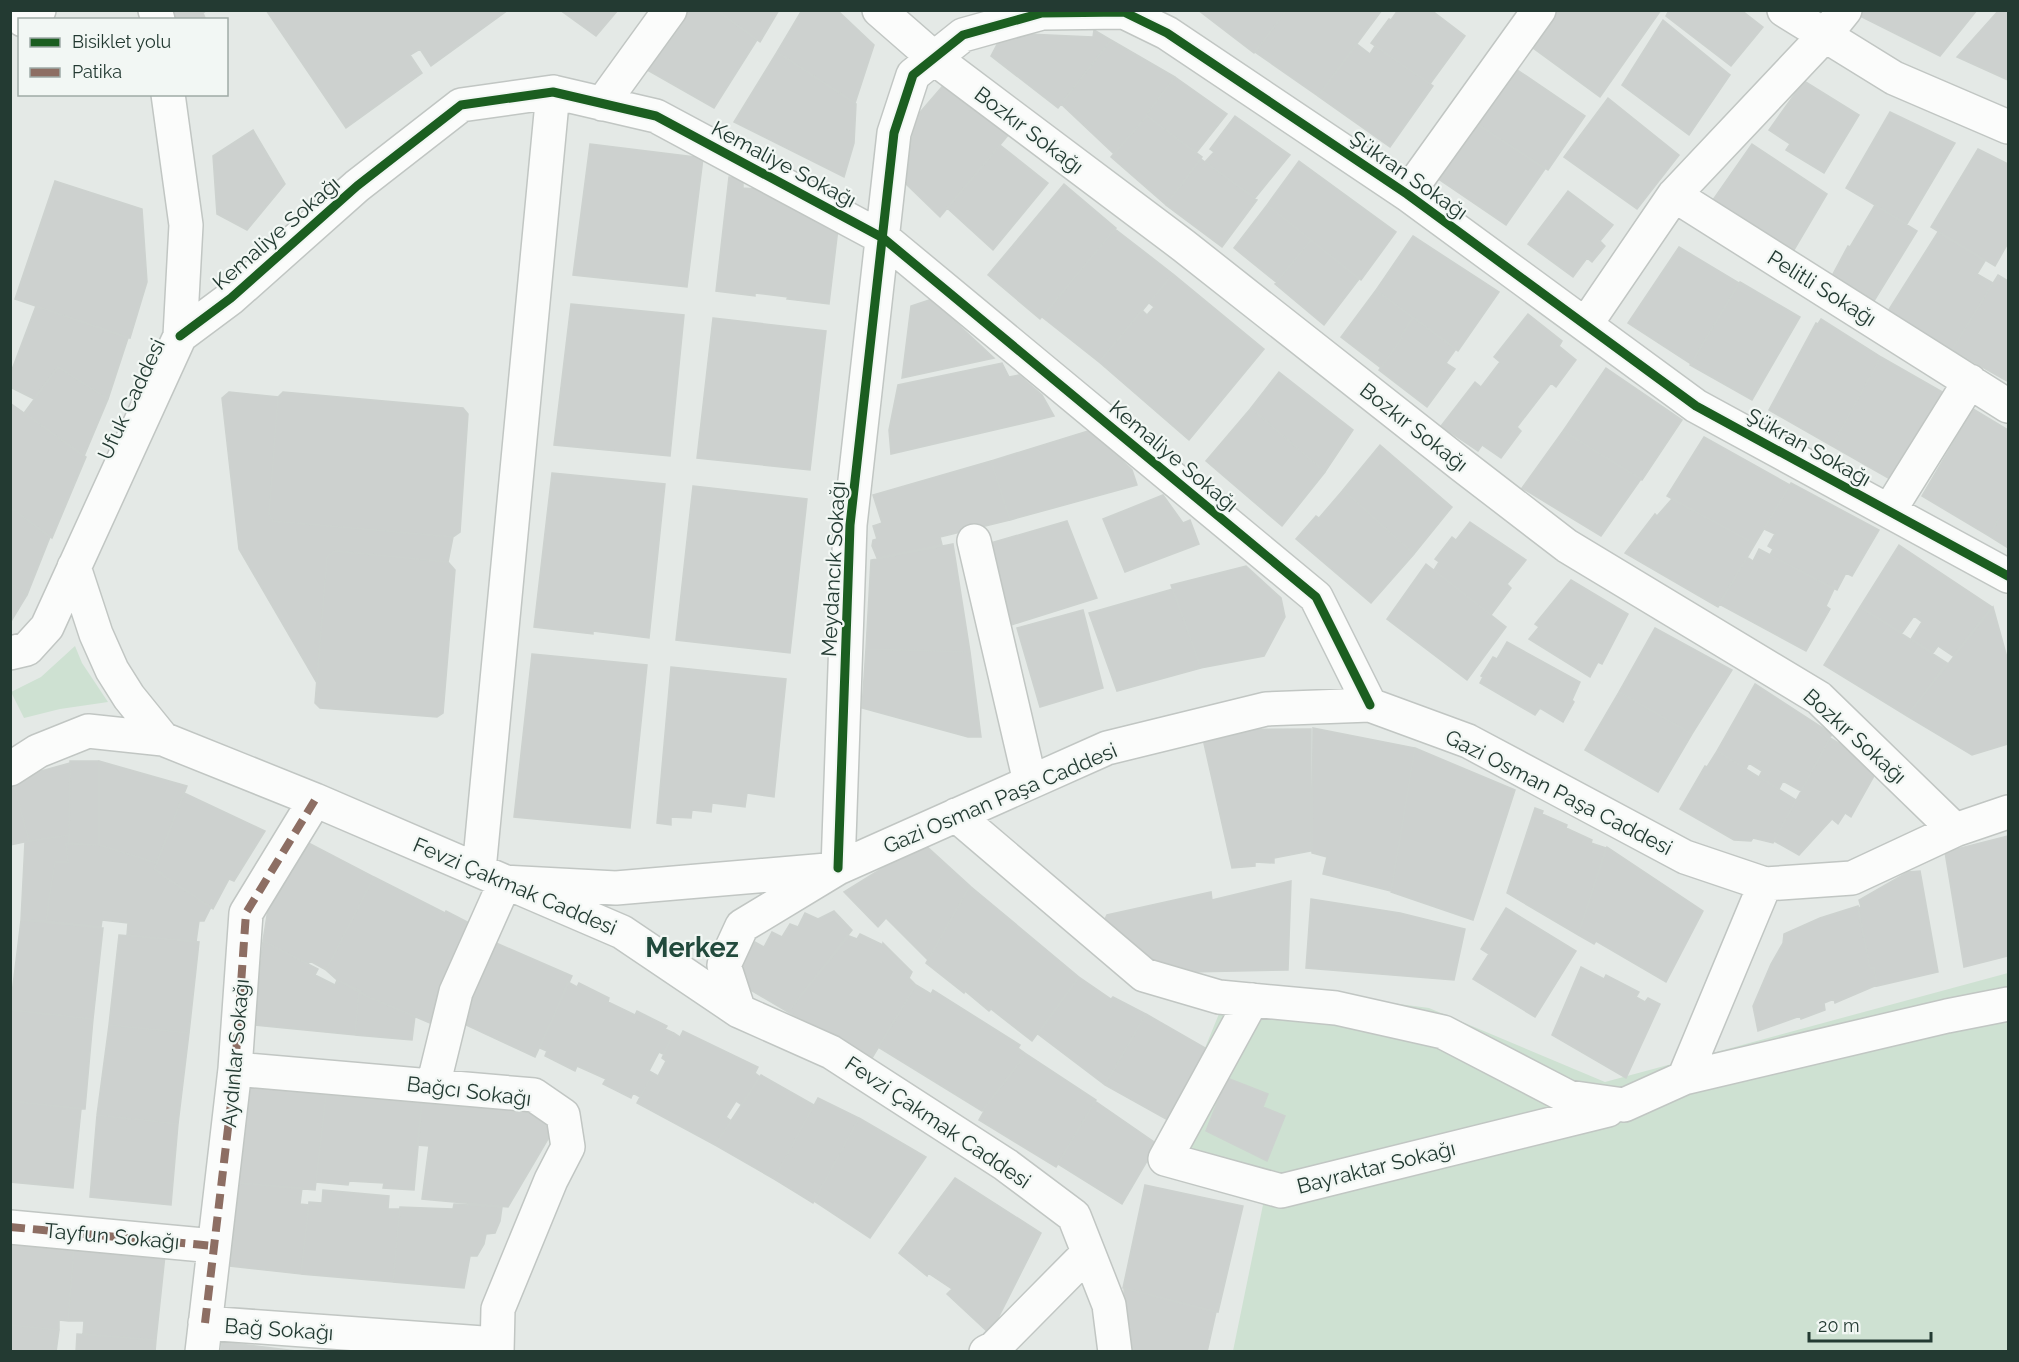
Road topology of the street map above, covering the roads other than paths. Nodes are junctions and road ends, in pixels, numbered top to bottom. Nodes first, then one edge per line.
1 (39, 10) edge
2 (670, 10) edge
3 (879, 10) edge
4 (1539, 10) edge
5 (1784, 10) edge
6 (26, 18) edge
7 (1174, 22) edge
8 (1835, 23) edge
9 (934, 58) junction
10 (553, 92) junction
11 (168, 96) edge
12 (602, 104) junction
13 (2008, 128) edge
14 (1407, 194) junction
15 (1674, 195) junction
16 (882, 238) junction
17 (1586, 324) junction
18 (180, 336) junction
19 (1970, 381) junction
20 (2008, 406) edge
21 (1889, 511) junction
22 (974, 541) dead end
23 (74, 567) junction
24 (2008, 576) edge
25 (10, 653) edge
26 (1370, 705) junction
27 (163, 739) junction
28 (15, 755) edge
29 (1030, 782) junction
30 (315, 800) junction
31 (2008, 812) edge
32 (956, 815) junction
33 (1955, 830) junction
34 (838, 868) junction
35 (492, 876) junction
36 (1765, 884) junction
37 (1252, 1000) junction
38 (2008, 1004) edge
39 (739, 1011) junction
40 (235, 1069) junction
41 (1684, 1078) junction
42 (433, 1086) junction
43 (1624, 1106) junction
44 (10, 1227) edge
45 (214, 1246) junction
46 (1088, 1253) junction
47 (203, 1337) edge
48 (497, 1348) edge
49 (986, 1352) edge
50 (1115, 1352) edge

1 - 6 street
2 - 12 street
3 - 9 street, Bozkır Sokağı
4 - 14 street
5 - 8 street
7 - 9 street, Şükran Sokağı
7 - 14 street, Şükran Sokağı
8 - 13 street
8 - 15 street
9 - 16 street, Şükran Sokağı
9 - 33 street, Bozkır Sokağı
10 - 12 street, Kemaliye Sokağı
10 - 18 street, Kemaliye Sokağı
10 - 35 street
11 - 18 street, Ufuk Caddesi
12 - 16 street, Kemaliye Sokağı
14 - 17 street, Şükran Sokağı
15 - 17 street
15 - 19 street, Pelitli Sokağı
16 - 26 street, Kemaliye Sokağı
16 - 34 street, Meydancık Sokağı
17 - 21 street, Şükran Sokağı
18 - 23 street, Ufuk Caddesi
19 - 20 street, Pelitli Sokağı
19 - 21 street
21 - 24 street, Şükran Sokağı
22 - 29 street
23 - 25 street, Ufuk Caddesi
23 - 27 street, Fevzi Çakmak Caddesi
26 - 29 street, Gazi Osman Paşa Caddesi
26 - 36 street, Gazi Osman Paşa Caddesi
27 - 28 street
27 - 30 street, Fevzi Çakmak Caddesi
29 - 32 street, Gazi Osman Paşa Caddesi
30 - 35 street, Fevzi Çakmak Caddesi
30 - 40 street, Aydınlar Sokağı
31 - 33 street, Gazi Osman Paşa Caddesi
32 - 34 street, Gazi Osman Paşa Caddesi
32 - 37 street
33 - 36 street, Gazi Osman Paşa Caddesi
34 - 35 street
34 - 39 street
35 - 39 street, Fevzi Çakmak Caddesi
35 - 42 street
36 - 41 street
37 - 43 street
37 - 43 street, Bayraktar Sokağı
38 - 41 street
39 - 46 street, Fevzi Çakmak Caddesi
40 - 42 street, Bağcı Sokağı
40 - 45 street, Aydınlar Sokağı
41 - 43 street
42 - 48 street, Bağcı Sokağı
44 - 45 street, Tayfun Sokağı
45 - 47 street, Aydınlar Sokağı
46 - 49 street
46 - 50 street, Fevzi Çakmak Caddesi
47 - 48 street, Bağ Sokağı

